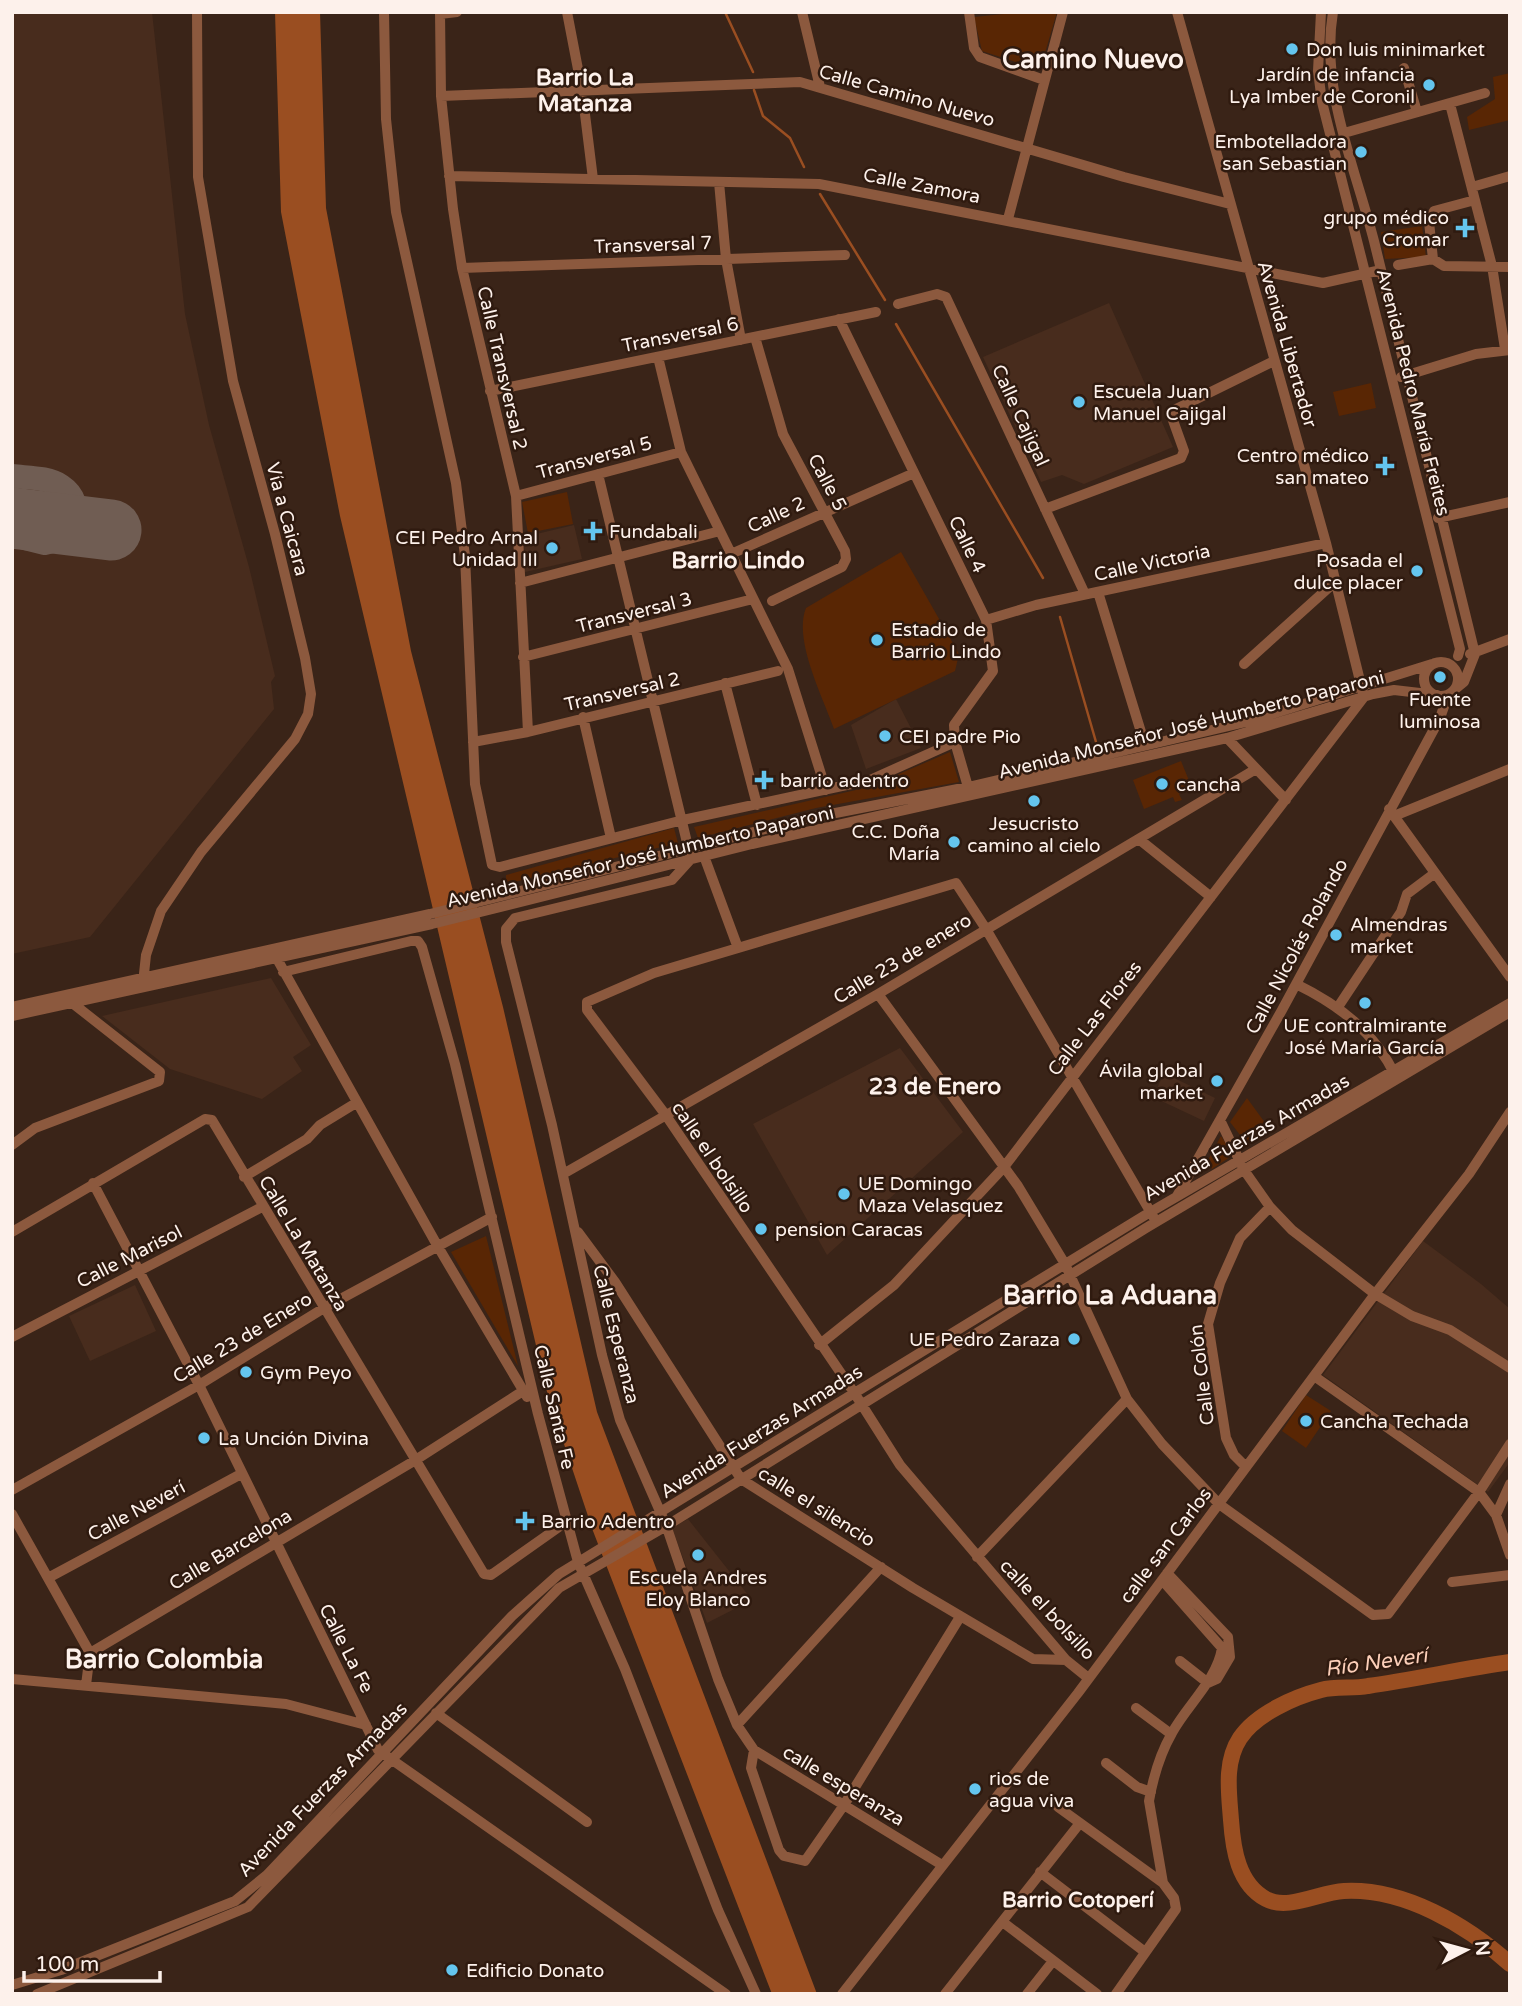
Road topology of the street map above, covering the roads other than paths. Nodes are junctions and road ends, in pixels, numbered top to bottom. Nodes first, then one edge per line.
1 (197, 12) edge
2 (384, 12) edge
3 (457, 12) edge
4 (567, 12) edge
5 (802, 12) edge
6 (969, 12) edge
7 (1063, 12) edge
8 (1177, 12) edge
9 (1321, 12) edge
10 (1333, 12) edge
11 (440, 13) edge
12 (1404, 68) dead end
13 (1044, 80) junction
14 (820, 87) junction
15 (582, 89) junction
16 (1485, 93) dead end
17 (441, 96) junction
18 (1450, 104) junction
19 (1417, 113) junction
20 (1344, 133) junction
21 (1025, 148) junction
22 (449, 176) junction
23 (1510, 176) edge
24 (593, 179) junction
25 (719, 182) junction
26 (1472, 187) junction
27 (1475, 200) junction
28 (1230, 204) junction
29 (1008, 219) junction
30 (845, 255) dead end
31 (726, 259) junction
32 (1433, 259) junction
33 (1398, 265) dead end
34 (1492, 267) junction
35 (1510, 267) edge
36 (462, 268) junction
37 (1248, 269) junction
38 (1381, 270) junction
39 (1367, 274) junction
40 (898, 304) dead end
41 (876, 312) dead end
42 (839, 319) junction
43 (755, 337) junction
44 (741, 340) junction
45 (1507, 349) edge
46 (659, 357) junction
47 (1274, 361) junction
48 (1407, 375) junction
49 (1393, 379) junction
50 (490, 391) junction
51 (681, 452) junction
52 (914, 473) junction
53 (598, 474) junction
54 (516, 496) junction
55 (1510, 502) edge
56 (1045, 509) junction
57 (824, 512) junction
58 (1441, 517) junction
59 (1428, 520) junction
60 (720, 531) junction
61 (1326, 542) junction
62 (731, 554) junction
63 (619, 558) junction
64 (1336, 581) junction
65 (520, 583) junction
66 (1098, 592) junction
67 (1085, 594) junction
68 (753, 598) junction
69 (772, 601) dead end
70 (986, 620) junction
71 (636, 630) junction
72 (1510, 639) edge
73 (1475, 654) junction
74 (1458, 656) junction
75 (523, 657) junction
76 (1435, 663) junction
77 (1244, 664) dead end
78 (778, 671) dead end
79 (725, 684) junction
80 (1363, 692) junction
81 (1446, 694) junction
82 (654, 702) junction
83 (583, 717) junction
84 (528, 732) junction
85 (1227, 737) junction
86 (473, 742) junction
87 (955, 742) junction
88 (1145, 745) junction
89 (1256, 769) junction
90 (1510, 769) edge
91 (968, 787) junction
92 (825, 790) junction
93 (1286, 800) junction
94 (757, 805) junction
95 (1391, 812) junction
96 (683, 820) junction
97 (611, 838) junction
98 (1140, 840) junction
99 (690, 854) junction
100 (704, 856) junction
101 (1435, 873) junction
102 (1211, 897) junction
103 (431, 919) junction
104 (986, 929) junction
105 (738, 948) junction
106 (276, 957) junction
107 (283, 971) junction
108 (1510, 977) edge
109 (142, 981) junction
110 (1296, 984) junction
111 (878, 994) junction
112 (71, 1002) junction
113 (1510, 1003) edge
114 (12, 1007) edge
115 (1338, 1007) junction
116 (1510, 1012) edge
117 (12, 1016) edge
118 (1070, 1076) junction
119 (1395, 1076) junction
120 (356, 1103) junction
121 (1510, 1112) edge
122 (665, 1114) junction
123 (1220, 1121) junction
124 (12, 1145) edge
125 (1243, 1166) junction
126 (1003, 1167) junction
127 (563, 1174) junction
128 (244, 1177) junction
129 (93, 1183) junction
130 (1176, 1198) junction
131 (262, 1207) junction
132 (1270, 1207) junction
133 (1173, 1213) junction
134 (492, 1217) junction
135 (1154, 1217) junction
136 (575, 1227) junction
137 (12, 1232) edge
138 (437, 1245) junction
139 (1065, 1264) junction
140 (138, 1272) junction
141 (1069, 1275) junction
142 (1375, 1294) junction
143 (324, 1308) junction
144 (12, 1337) edge
145 (819, 1345) junction
146 (1510, 1368) edge
147 (1314, 1376) junction
148 (199, 1385) junction
149 (523, 1391) junction
150 (858, 1399) junction
151 (1127, 1399) junction
152 (538, 1414) junction
153 (1510, 1444) edge
154 (414, 1461) junction
155 (1245, 1466) junction
156 (732, 1469) junction
157 (241, 1474) junction
158 (741, 1479) junction
159 (1510, 1484) edge
160 (12, 1490) edge
161 (1479, 1492) junction
162 (1219, 1504) junction
163 (12, 1514) edge
164 (659, 1514) junction
165 (1496, 1514) junction
166 (566, 1522) junction
167 (665, 1527) junction
168 (274, 1543) junction
169 (1510, 1555) edge
170 (977, 1556) junction
171 (582, 1559) junction
172 (881, 1567) junction
173 (584, 1572) junction
174 (1510, 1575) edge
175 (1165, 1576) junction
176 (48, 1578) junction
177 (1452, 1581) dead end
178 (961, 1618) junction
179 (90, 1653) junction
180 (1066, 1660) junction
181 (1180, 1661) dead end
182 (1087, 1677) junction
183 (12, 1679) edge
184 (1208, 1683) junction
185 (86, 1685) junction
186 (1136, 1708) dead end
187 (436, 1713) junction
188 (366, 1725) junction
189 (737, 1725) junction
190 (1171, 1734) junction
191 (754, 1750) junction
192 (387, 1756) junction
193 (1106, 1763) dead end
194 (1151, 1792) junction
195 (844, 1805) junction
196 (1058, 1807) dead end
197 (587, 1822) dead end
198 (1080, 1823) junction
199 (942, 1865) junction
200 (1040, 1872) junction
201 (1163, 1883) junction
202 (1004, 1923) junction
203 (1145, 1952) junction
204 (1053, 1961) junction
205 (12, 1984) edge
206 (37, 1994) edge
207 (726, 1994) edge
208 (757, 1994) edge
209 (842, 1994) edge
210 (945, 1994) edge
211 (1027, 1994) edge
212 (1097, 1994) edge
213 (1116, 1994) edge

1 - 109 street, Vía a Caicara
2 - 86 street
3 - 11 street
4 - 15 street
5 - 14 street
6 - 13 street
7 - 13 street
8 - 28 street, Avenida Libertador
9 - 39 street, Avenida Pedro María Freites
10 - 20 street, Avenida Pedro María Freites
11 - 17 street, Calle Transversal 2
12 - 19 street
13 - 21 street
14 - 15 street, Calle Camino Nuevo
14 - 21 street, Calle Camino Nuevo
15 - 17 street, Calle Camino Nuevo
15 - 24 street
16 - 18 street
17 - 22 street, Calle Transversal 2
18 - 19 street
18 - 26 street
19 - 20 street
20 - 38 street, Avenida Pedro María Freites
21 - 28 street, Calle Camino Nuevo
21 - 29 street
22 - 24 street, Calle Zamora
22 - 36 street, Calle Transversal 2
23 - 26 street
24 - 25 street, Calle Zamora
25 - 29 street, Calle Zamora
25 - 31 street
26 - 27 street
27 - 32 street
27 - 34 street
28 - 37 street, Avenida Libertador
29 - 37 street, Calle Zamora
30 - 31 street, Transversal 7
31 - 36 street, Transversal 7
31 - 44 street
32 - 33 street
32 - 34 street
34 - 35 street
34 - 45 street
36 - 50 street, Calle Transversal 2
37 - 39 street, Calle Zamora
37 - 47 street, Avenida Libertador
38 - 39 street, Calle Zamora
38 - 48 street, Avenida Pedro María Freites
39 - 49 street, Avenida Pedro María Freites
40 - 56 street, Calle Cajigal
41 - 42 street, Transversal 6
42 - 43 street, Transversal 6
42 - 52 street, Calle 4
43 - 44 street, Transversal 6
43 - 57 street, Calle 5
44 - 46 street, Transversal 6
45 - 48 street
46 - 50 street, Transversal 6
46 - 51 street
47 - 56 street
47 - 61 street, Avenida Libertador
48 - 49 street
48 - 58 street, Avenida Pedro María Freites
49 - 59 street, Avenida Pedro María Freites
50 - 54 street, Calle Transversal 2
51 - 53 street, Transversal 5
51 - 60 street
52 - 57 street, Calle 2
52 - 70 street, Calle 4
53 - 54 street, Transversal 5
53 - 63 street
54 - 65 street, Calle Transversal 2
55 - 58 street
56 - 67 street, Calle Cajigal
57 - 62 street, Calle 2
57 - 69 street, Calle 5
58 - 59 street
58 - 73 street, Avenida Pedro María Freites
59 - 74 street, Avenida Pedro María Freites
60 - 62 street
60 - 63 street
61 - 64 street, Avenida Libertador
61 - 66 street, Calle Victoria
62 - 68 street
63 - 65 street
63 - 71 street
64 - 77 street
64 - 80 street, Avenida Libertador
65 - 75 street, Calle Transversal 2
66 - 67 street, Calle Victoria
66 - 88 street
67 - 70 street, Calle Victoria
68 - 71 street, Transversal 3
68 - 92 street
70 - 87 street, Calle 4
71 - 75 street, Transversal 3
71 - 82 street
72 - 73 street, Avenida Monseñor José Humberto Paparoni
73 - 74 street, Avenida Monseñor José Humberto Paparoni
73 - 81 street
74 - 76 street, Avenida Monseñor José Humberto Paparoni
75 - 84 street, Calle Transversal 2
76 - 80 street, Avenida Monseñor José Humberto Paparoni
76 - 81 street
76 - 81 street
78 - 79 street, Transversal 2
79 - 82 street, Transversal 2
79 - 94 street
80 - 81 street, Avenida Monseñor José Humberto Paparoni
80 - 85 street, Avenida Monseñor José Humberto Paparoni
80 - 88 street, Avenida Monseñor José Humberto Paparoni
80 - 93 street, Calle Las Flores
81 - 95 street, Calle Nicolás Rolando
82 - 83 street, Transversal 2
82 - 96 street
83 - 84 street, Transversal 2
83 - 97 street
84 - 86 street, Transversal 2
85 - 89 street
85 - 100 street, Avenida Monseñor José Humberto Paparoni
86 - 97 street
87 - 91 street
87 - 92 street
88 - 91 street, Avenida Monseñor José Humberto Paparoni
89 - 93 street
89 - 98 street, Calle 23 de enero
90 - 95 street
91 - 99 street, Avenida Monseñor José Humberto Paparoni
92 - 94 street
93 - 102 street, Calle Las Flores
94 - 96 street
95 - 101 street
95 - 110 street, Calle Nicolás Rolando
96 - 97 street
96 - 99 street
98 - 102 street
98 - 104 street, Calle 23 de enero
99 - 100 street, Avenida Monseñor José Humberto Paparoni
99 - 103 street, Avenida Monseñor José Humberto Paparoni
99 - 127 street, Calle Esperanza
100 - 105 street
101 - 108 street
101 - 115 street
102 - 118 street, Calle Las Flores
103 - 106 street, Avenida Monseñor José Humberto Paparoni
103 - 109 street, Avenida Monseñor José Humberto Paparoni
104 - 105 street, calle el bolsillo
104 - 111 street, Calle 23 de enero
104 - 118 street
105 - 122 street, calle el bolsillo
106 - 107 street
106 - 109 street, Avenida Monseñor José Humberto Paparoni
107 - 120 street
107 - 134 street, Calle Santa Fe
109 - 112 street, Avenida Monseñor José Humberto Paparoni
109 - 114 street, Avenida Monseñor José Humberto Paparoni
110 - 115 street
110 - 123 street, Calle Nicolás Rolando
111 - 122 street, Calle 23 de enero
111 - 126 street
112 - 117 street, Avenida Monseñor José Humberto Paparoni
112 - 124 street
113 - 119 street, Avenida Fuerzas Armadas
115 - 119 street
116 - 119 street, Avenida Fuerzas Armadas
118 - 126 street, Calle Las Flores
118 - 135 street
119 - 125 street, Avenida Fuerzas Armadas
120 - 128 street
120 - 138 street
121 - 142 street, calle san Carlos
122 - 127 street, Calle 23 de enero
122 - 145 street, calle el bolsillo
123 - 125 street
123 - 130 street, Calle Nicolás Rolando
125 - 130 street, Avenida Fuerzas Armadas
125 - 132 street
125 - 133 street, Avenida Fuerzas Armadas
126 - 139 street
126 - 145 street, Calle Las Flores
127 - 136 street, Calle Esperanza
128 - 129 street, Calle La Matanza
128 - 131 street, Calle La Matanza
129 - 137 street, Calle La Matanza
129 - 140 street, Calle La Fe
130 - 133 street, Calle Nicolás Rolando
130 - 135 street, Avenida Fuerzas Armadas
131 - 140 street, Calle Marisol
131 - 143 street, Calle La Matanza
132 - 142 street
132 - 155 street, Calle Colón
133 - 135 street, Avenida Fuerzas Armadas
134 - 138 street, Calle 23 de Enero
134 - 152 street, Calle Santa Fe
135 - 139 street, Avenida Fuerzas Armadas
135 - 141 street, Avenida Fuerzas Armadas
136 - 156 street, calle el silencio
136 - 164 street, Calle Esperanza
138 - 143 street, Calle 23 de Enero
138 - 149 street
139 - 141 street
139 - 150 street, Avenida Fuerzas Armadas
140 - 144 street, Calle Marisol
140 - 148 street, Calle La Fe
141 - 150 street, Avenida Fuerzas Armadas
141 - 151 street
142 - 146 street
142 - 147 street, calle san Carlos
143 - 148 street, Calle 23 de Enero
143 - 154 street, Calle La Matanza
145 - 150 street, calle el bolsillo
147 - 155 street, calle san Carlos
147 - 161 street
148 - 157 street, Calle La Fe
148 - 160 street, Calle 23 de Enero
149 - 152 street
149 - 154 street, Calle Barcelona
150 - 156 street, Avenida Fuerzas Armadas
150 - 158 street, Avenida Fuerzas Armadas
150 - 170 street, calle el bolsillo
151 - 162 street
151 - 170 street
152 - 166 street, Calle Santa Fe
153 - 161 street
154 - 166 street, Calle La Matanza
154 - 168 street, Calle Barcelona
155 - 162 street, calle san Carlos
156 - 158 street, calle el silencio
156 - 164 street, Avenida Fuerzas Armadas
157 - 168 street, Calle La Fe
157 - 176 street, Calle Neverí
158 - 167 street, Avenida Fuerzas Armadas
158 - 172 street, calle el silencio
159 - 165 street
161 - 162 street
161 - 165 street
162 - 175 street, calle san Carlos
163 - 176 street
164 - 167 street, Calle Esperanza
164 - 171 street, Avenida Fuerzas Armadas
165 - 169 street
166 - 171 street, Calle Santa Fe
167 - 173 street, Avenida Fuerzas Armadas
167 - 189 street, Calle Esperanza
168 - 179 street, Calle Barcelona
168 - 188 street, Calle La Fe
170 - 180 street, calle el bolsillo
171 - 173 street, Calle Santa Fe
171 - 192 street, Avenida Fuerzas Armadas
172 - 178 street, calle el silencio
172 - 189 street
173 - 187 street, Avenida Fuerzas Armadas
173 - 208 street, Calle Santa Fe
174 - 177 street
175 - 182 street, calle san Carlos
175 - 184 street
176 - 179 street
178 - 180 street, calle el silencio
178 - 195 street
179 - 185 street
180 - 182 street, calle el bolsillo
181 - 184 street
182 - 199 street, calle san Carlos
183 - 185 street
184 - 190 street
185 - 188 street
186 - 190 street
187 - 192 street, Avenida Fuerzas Armadas
187 - 197 street
188 - 192 street, Calle La Fe
189 - 191 street, calle esperanza
190 - 194 street
191 - 195 street, calle esperanza
191 - 195 street
192 - 205 street, Avenida Fuerzas Armadas
192 - 206 street, Avenida Fuerzas Armadas
192 - 207 street, Calle La Fe
193 - 194 street
194 - 201 street
195 - 199 street, calle esperanza
196 - 198 street
198 - 200 street
198 - 201 street
199 - 209 street, calle san Carlos
200 - 202 street
200 - 203 street
201 - 203 street
202 - 204 street
202 - 210 street
203 - 213 street
204 - 211 street
204 - 212 street

